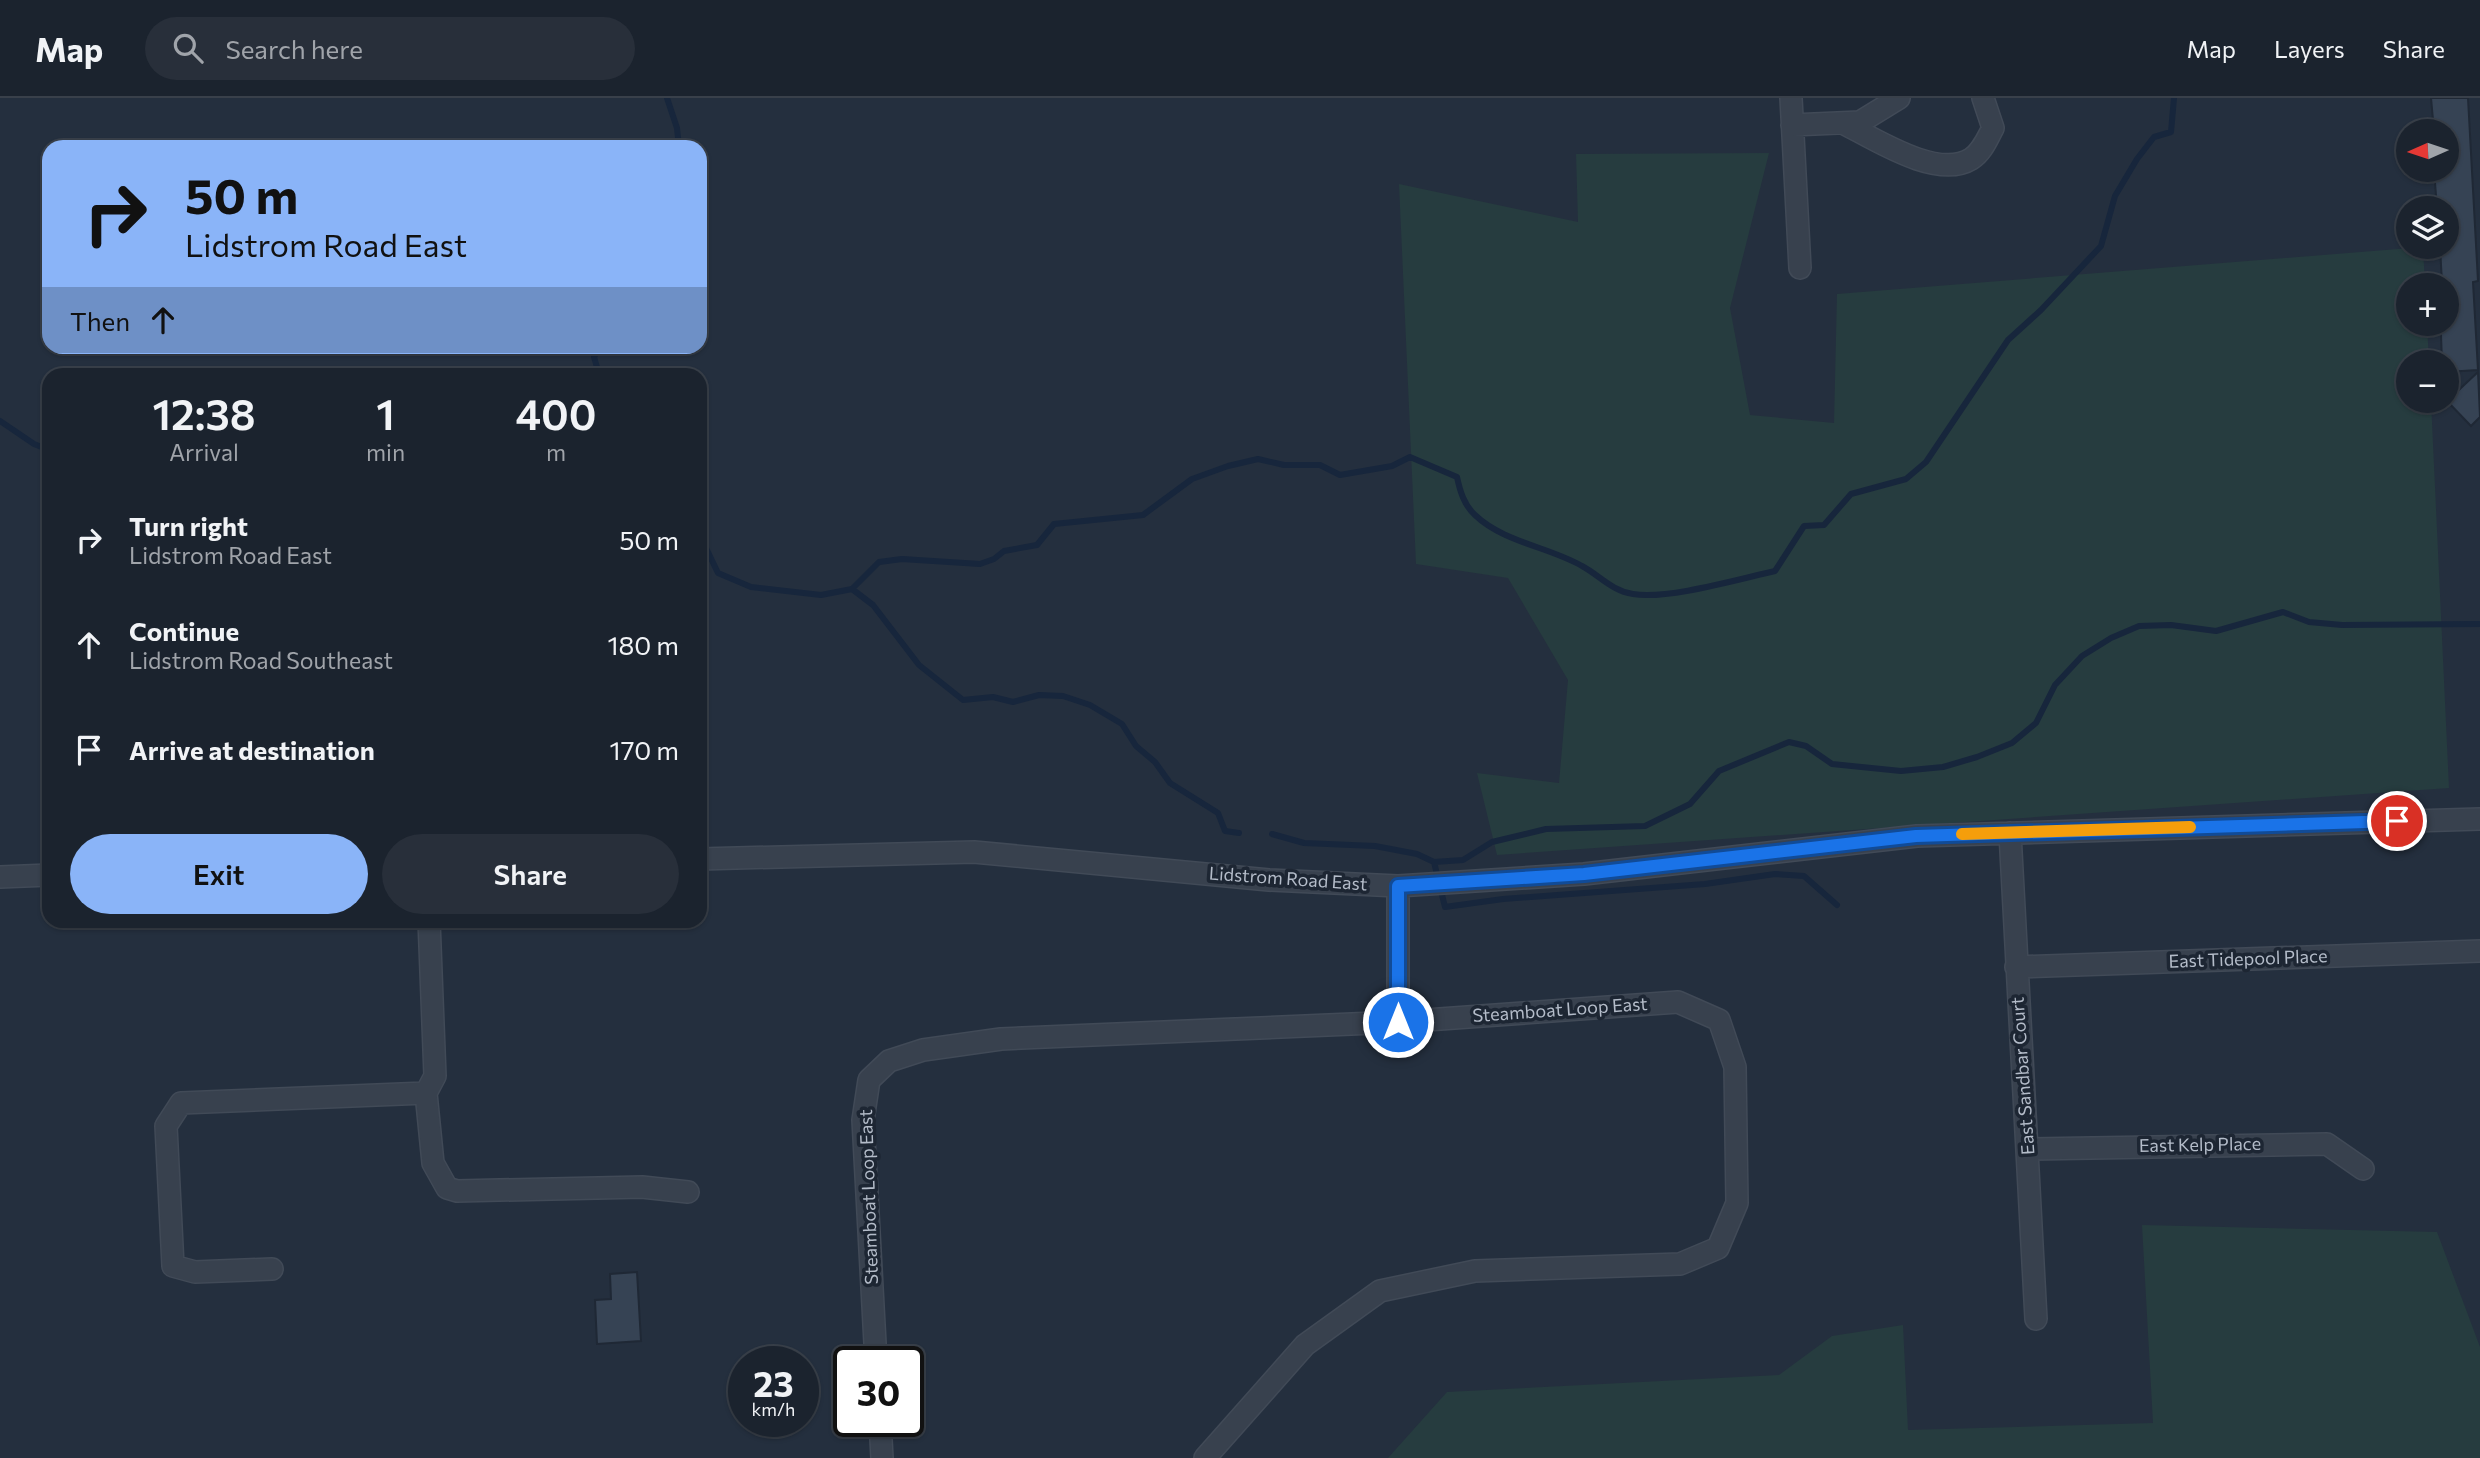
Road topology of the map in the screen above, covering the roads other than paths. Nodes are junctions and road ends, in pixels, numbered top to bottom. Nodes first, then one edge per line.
1 (1791, 98) edge
2 (1899, 98) edge
3 (1983, 98) edge
4 (1843, 123) junction
5 (1792, 125) junction
6 (1800, 268) dead end
7 (2480, 819) edge
8 (2011, 833) junction
9 (707, 859) edge
10 (42, 876) edge
11 (0, 877) edge
12 (1398, 886) junction
13 (429, 928) edge
14 (2480, 951) edge
15 (2016, 967) junction
16 (1398, 1022) junction
17 (426, 1093) junction
18 (2028, 1149) junction
19 (2363, 1169) dead end
20 (688, 1192) dead end
21 (272, 1269) dead end
22 (2036, 1319) dead end
23 (875, 1346) edge
24 (881, 1437) edge
25 (882, 1458) edge
26 (1205, 1458) edge

1 - 5 street
2 - 4 street
3 - 4 street
4 - 5 street
5 - 6 street
7 - 8 street, Lidstrom Road East
8 - 12 street, Lidstrom Road East
8 - 15 street, East Sandbar Court
9 - 12 street, Lidstrom Road East
10 - 11 street
12 - 16 street
13 - 17 street
14 - 15 street, East Tidepool Place
15 - 18 street, East Sandbar Court
16 - 23 street, Steamboat Loop East
16 - 26 street, Steamboat Loop East
17 - 20 street
17 - 21 street
18 - 19 street, East Kelp Place
18 - 22 street, East Sandbar Court
24 - 25 street

